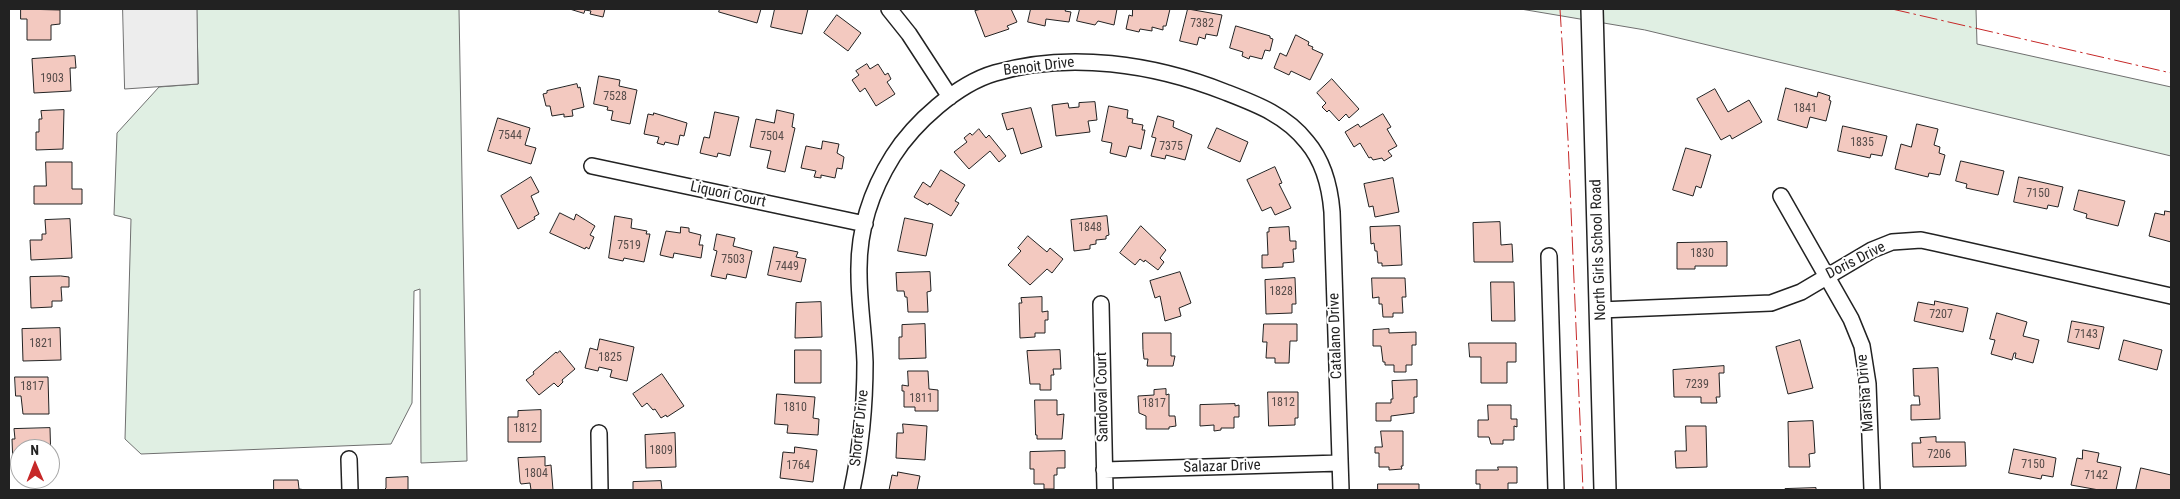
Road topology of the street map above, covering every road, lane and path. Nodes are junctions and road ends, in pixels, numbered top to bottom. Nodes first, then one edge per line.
1 (889, 9) edge
2 (1592, 9) edge
3 (950, 98) junction
4 (592, 166) dead end
5 (1328, 183) joint
6 (1781, 196) dead end
7 (864, 224) junction
8 (1549, 256) dead end
9 (1827, 275) junction
10 (2171, 296) edge
11 (1100, 304) dead end
12 (1600, 310) junction
13 (865, 365) joint
14 (599, 432) dead end
15 (349, 459) dead end
16 (1340, 463) junction
17 (1104, 470) junction
18 (350, 490) edge
19 (600, 490) edge
20 (852, 490) edge
21 (1105, 490) edge
22 (1341, 490) edge
23 (1556, 490) edge
24 (1606, 490) edge
25 (1872, 490) edge

1 - 3 street
2 - 12 main road, North Girls School Road
3 - 5 street, Benoit Drive
3 - 7 street, Benoit Drive
4 - 7 street, Liquori Court
5 - 16 street, Catalano Drive
6 - 9 street, Marsha Drive
7 - 13 street, Benoit Drive
8 - 23 street
9 - 10 street, Doris Drive
9 - 12 street, Doris Drive
9 - 25 street, Marsha Drive
11 - 17 street, Sandoval Court
12 - 24 main road, North Girls School Road
13 - 20 street, Shorter Drive
14 - 19 street
15 - 18 street
16 - 17 street, Salazar Drive
16 - 22 street, Catalano Drive
17 - 21 street, Sandoval Court

